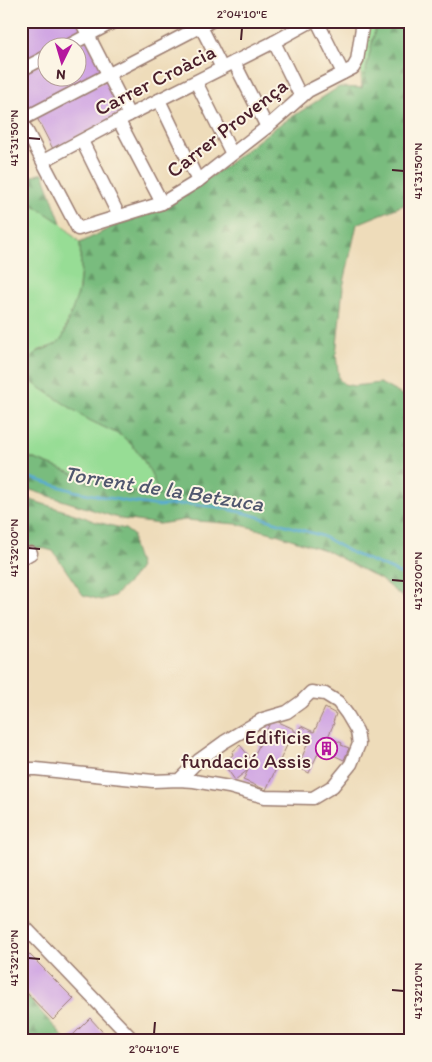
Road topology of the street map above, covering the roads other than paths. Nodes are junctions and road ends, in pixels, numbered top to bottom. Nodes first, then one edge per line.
1 (80, 21) edge
2 (115, 21) edge
3 (312, 21) edge
4 (317, 21) edge
5 (363, 21) edge
6 (203, 23) edge
7 (88, 35) junction
8 (82, 38) edge
9 (274, 42) junction
10 (38, 61) edge
11 (234, 62) junction
12 (222, 68) junction
13 (21, 70) edge
14 (343, 73) junction
15 (108, 74) junction
16 (196, 82) junction
17 (301, 97) junction
18 (159, 100) junction
19 (124, 118) junction
20 (21, 120) edge
21 (267, 127) junction
22 (24, 133) edge
23 (82, 141) junction
24 (232, 154) junction
25 (43, 162) junction
26 (198, 181) junction
27 (162, 203) junction
28 (119, 216) junction
29 (21, 769) edge
30 (179, 780) junction
31 (21, 923) edge
32 (134, 1041) edge

1 - 7 street
2 - 7 street
3 - 9 street, Carrer Croàcia
4 - 14 street
5 - 14 street, Carrer Provença
6 - 12 street
6 - 15 street
7 - 8 street
7 - 15 street
9 - 11 street, Carrer Croàcia
9 - 17 street
10 - 13 street
11 - 12 street, Carrer Croàcia
11 - 21 street
12 - 16 street, Carrer Croàcia
14 - 17 street, Carrer Provença
15 - 19 street
15 - 20 street
16 - 18 street, Carrer Croàcia
16 - 24 street
17 - 21 street, Carrer Provença
18 - 19 street, Carrer Croàcia
18 - 26 street
19 - 23 street, Carrer Croàcia
19 - 27 street
20 - 22 street
21 - 24 street, Carrer Provença
22 - 25 street
23 - 25 street, Carrer Croàcia
23 - 28 street
24 - 26 street, Carrer Provença
25 - 28 street, Carrer Provença
26 - 27 street, Carrer Provença
27 - 28 street, Carrer Provença
29 - 30 street
30 - 30 street
31 - 32 street

